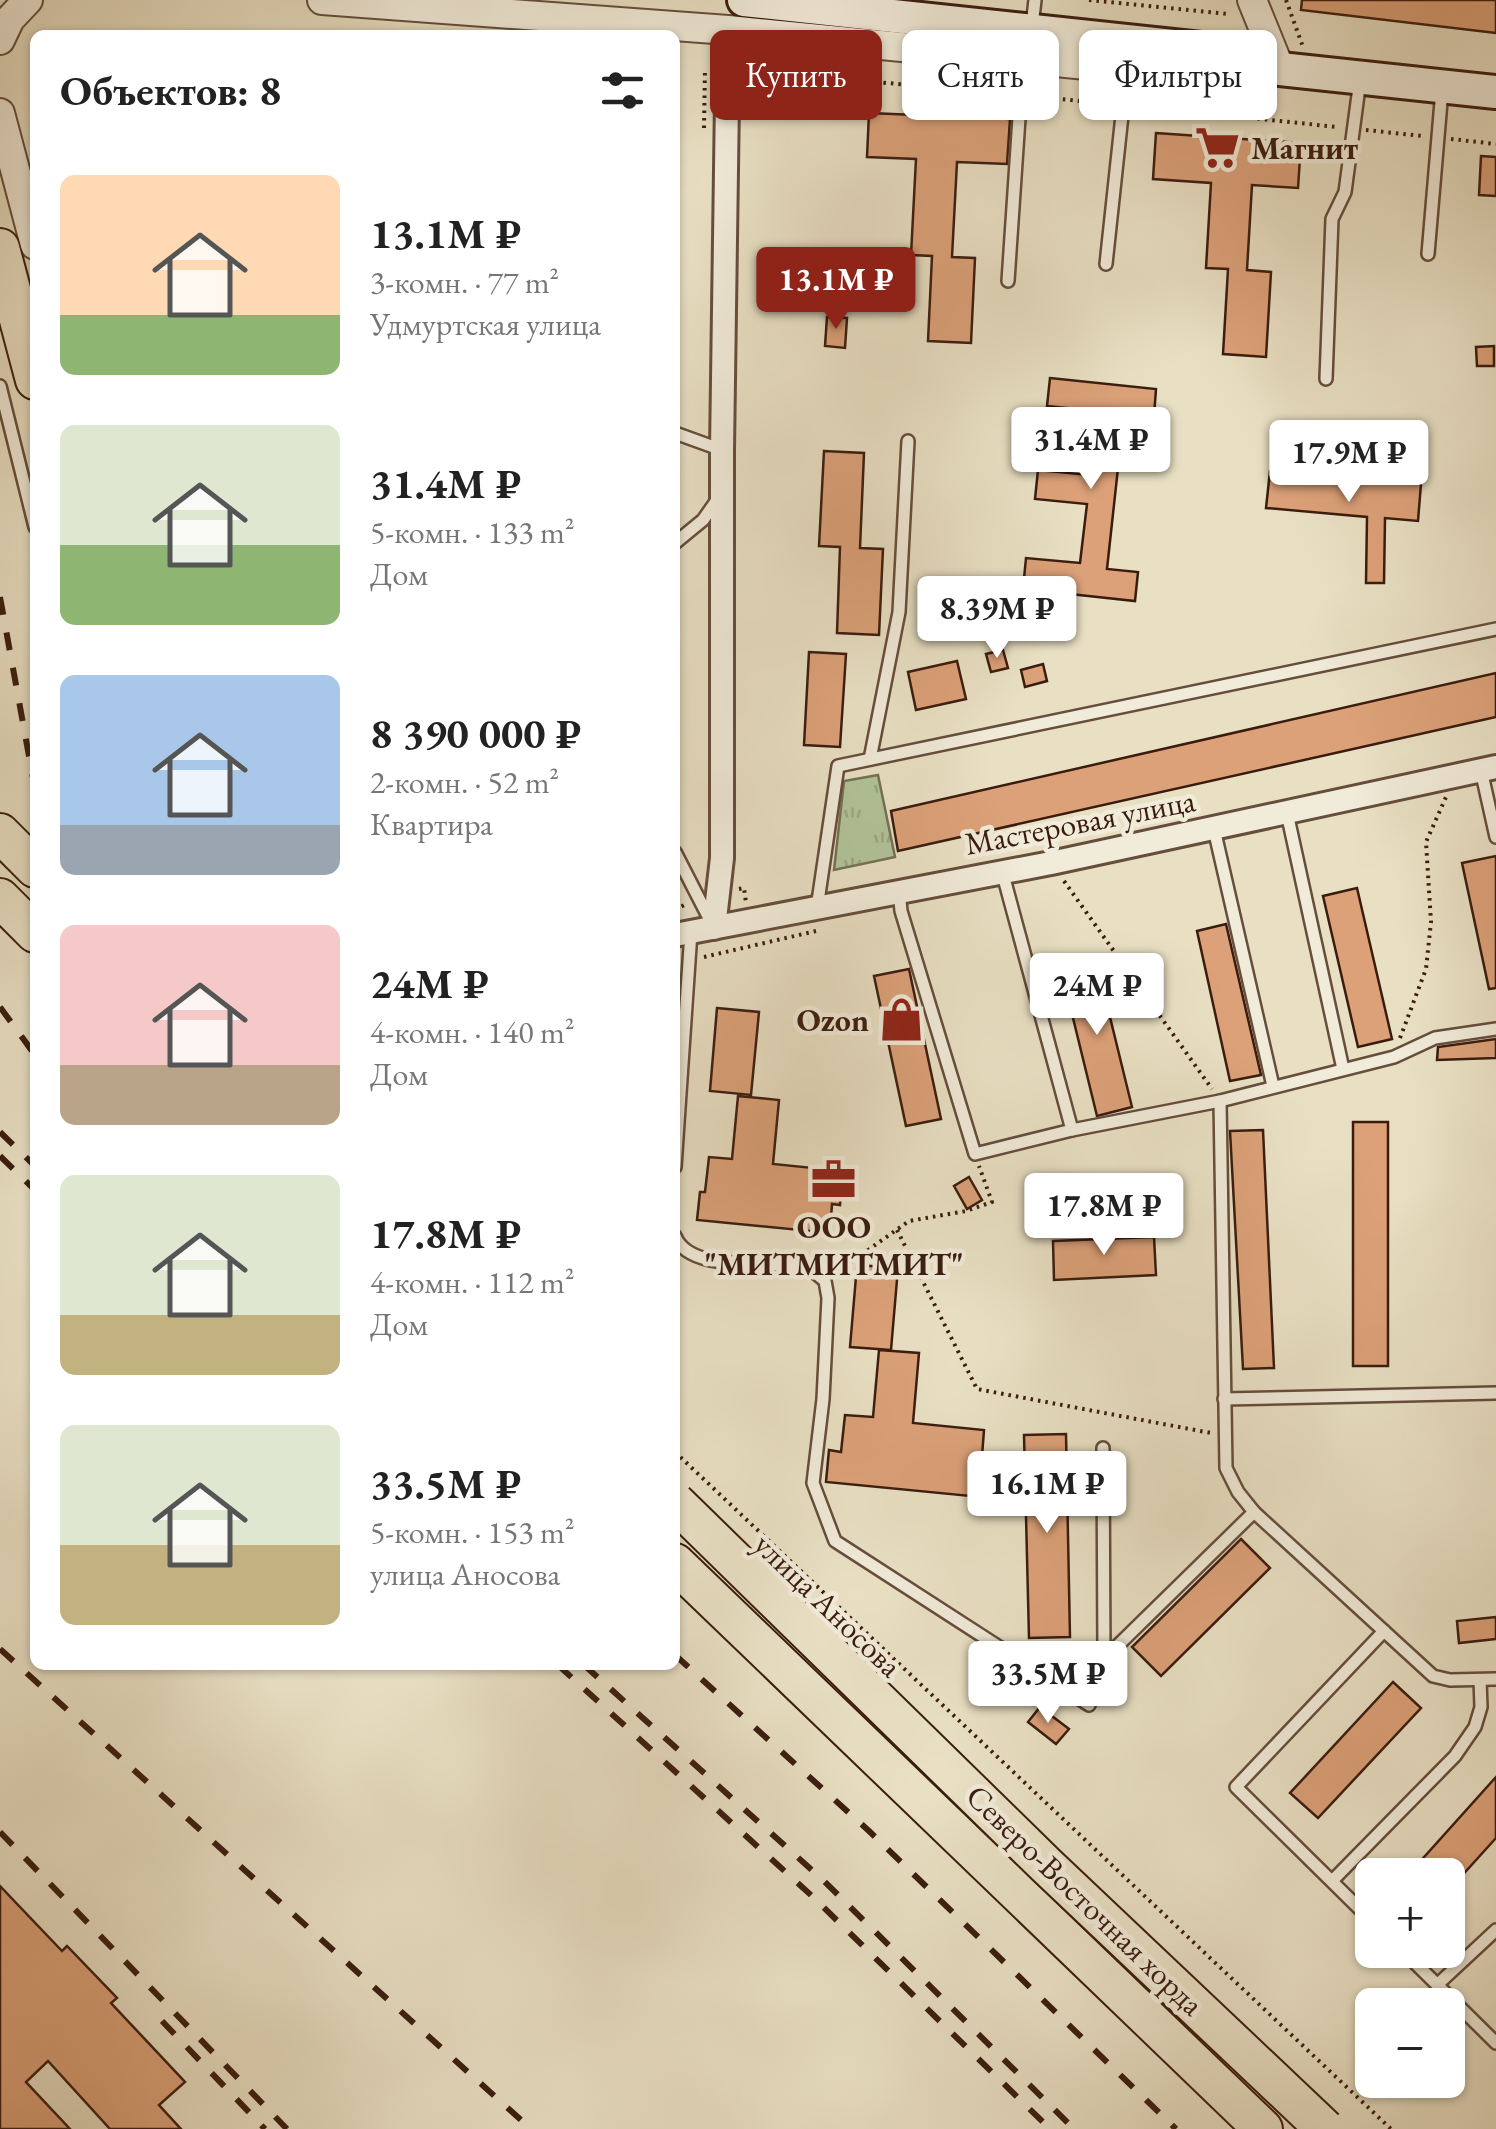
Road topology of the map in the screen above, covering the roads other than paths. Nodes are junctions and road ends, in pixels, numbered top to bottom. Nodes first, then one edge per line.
1 (28, 0) edge
2 (322, 0) edge
3 (744, 0) edge
4 (818, 5) edge
5 (1240, 7) edge
6 (728, 30) edge
7 (1030, 30) edge
8 (1059, 33) edge
9 (0, 40) edge
10 (1292, 61) junction
11 (1277, 66) edge
12 (1360, 76) junction
13 (1442, 86) junction
14 (1496, 92) edge
15 (0, 113) edge
16 (728, 120) edge
17 (1020, 120) edge
18 (1122, 120) edge
19 (25, 239) edge
20 (1428, 254) dead end
21 (1106, 264) dead end
22 (1008, 281) dead end
23 (30, 310) edge
24 (1326, 379) dead end
25 (0, 386) edge
26 (680, 435) edge
27 (908, 442) dead end
28 (722, 450) junction
29 (722, 492) junction
30 (30, 507) edge
31 (680, 539) edge
32 (1496, 628) edge
33 (870, 759) junction
34 (1488, 768) edge
35 (1287, 813) junction
36 (1214, 829) junction
37 (0, 833) edge
38 (1496, 837) edge
39 (680, 862) edge
40 (30, 863) edge
41 (1002, 870) junction
42 (899, 890) junction
43 (0, 898) edge
44 (816, 908) junction
45 (30, 928) edge
46 (693, 931) edge
47 (1496, 1028) edge
48 (1342, 1070) junction
49 (1272, 1086) junction
50 (680, 1101) edge
51 (1220, 1102) junction
52 (1072, 1130) junction
53 (680, 1245) edge
54 (1496, 1394) edge
55 (1224, 1398) junction
56 (1104, 1448) dead end
57 (680, 1509) edge
58 (1254, 1512) junction
59 (680, 1557) edge
60 (680, 1568) edge
61 (1384, 1632) junction
62 (1104, 1659) junction
63 (1496, 1679) edge
64 (1480, 1680) junction
65 (1332, 1881) junction
66 (1355, 1904) edge
67 (1496, 1930) edge
68 (1421, 1968) edge
69 (1438, 1985) junction
70 (1496, 2043) edge
71 (1263, 2129) edge
72 (1276, 2129) edge
73 (1323, 2129) edge

1 - 9 street
2 - 6 street
3 - 4 main road
4 - 7 main road
5 - 10 street
8 - 10 main road
10 - 11 street
10 - 12 main road
12 - 13 main road
12 - 24 lane
13 - 14 main road
13 - 20 lane
15 - 19 street
16 - 28 street
17 - 22 lane
18 - 21 lane
19 - 23 main road
25 - 30 lane
26 - 28 lane
27 - 33 lane
28 - 29 street
29 - 31 lane
29 - 46 street
32 - 33 lane
33 - 44 lane
34 - 35 street, Мастеровая улица
34 - 38 lane
35 - 36 street, Мастеровая улица
35 - 48 lane
36 - 41 street, Мастеровая улица
36 - 49 lane
37 - 40 main road
39 - 46 lane
41 - 42 street, Мастеровая улица
41 - 52 lane
42 - 44 street, Мастеровая улица
42 - 52 lane
43 - 45 main road
44 - 46 street, Мастеровая улица
46 - 50 lane
47 - 48 lane
48 - 49 lane
49 - 51 lane
51 - 52 lane
51 - 55 lane
53 - 62 lane
54 - 55 lane
55 - 58 lane
56 - 62 lane
57 - 73 main road, Северо-Восточная хорда, bridge
58 - 61 lane
58 - 62 lane
59 - 72 street, улица Аносова
60 - 71 main road, Северо-Восточная хорда
61 - 64 lane
61 - 65 lane
63 - 64 lane
64 - 65 lane
65 - 66 lane
67 - 69 lane
68 - 69 lane
69 - 70 lane

